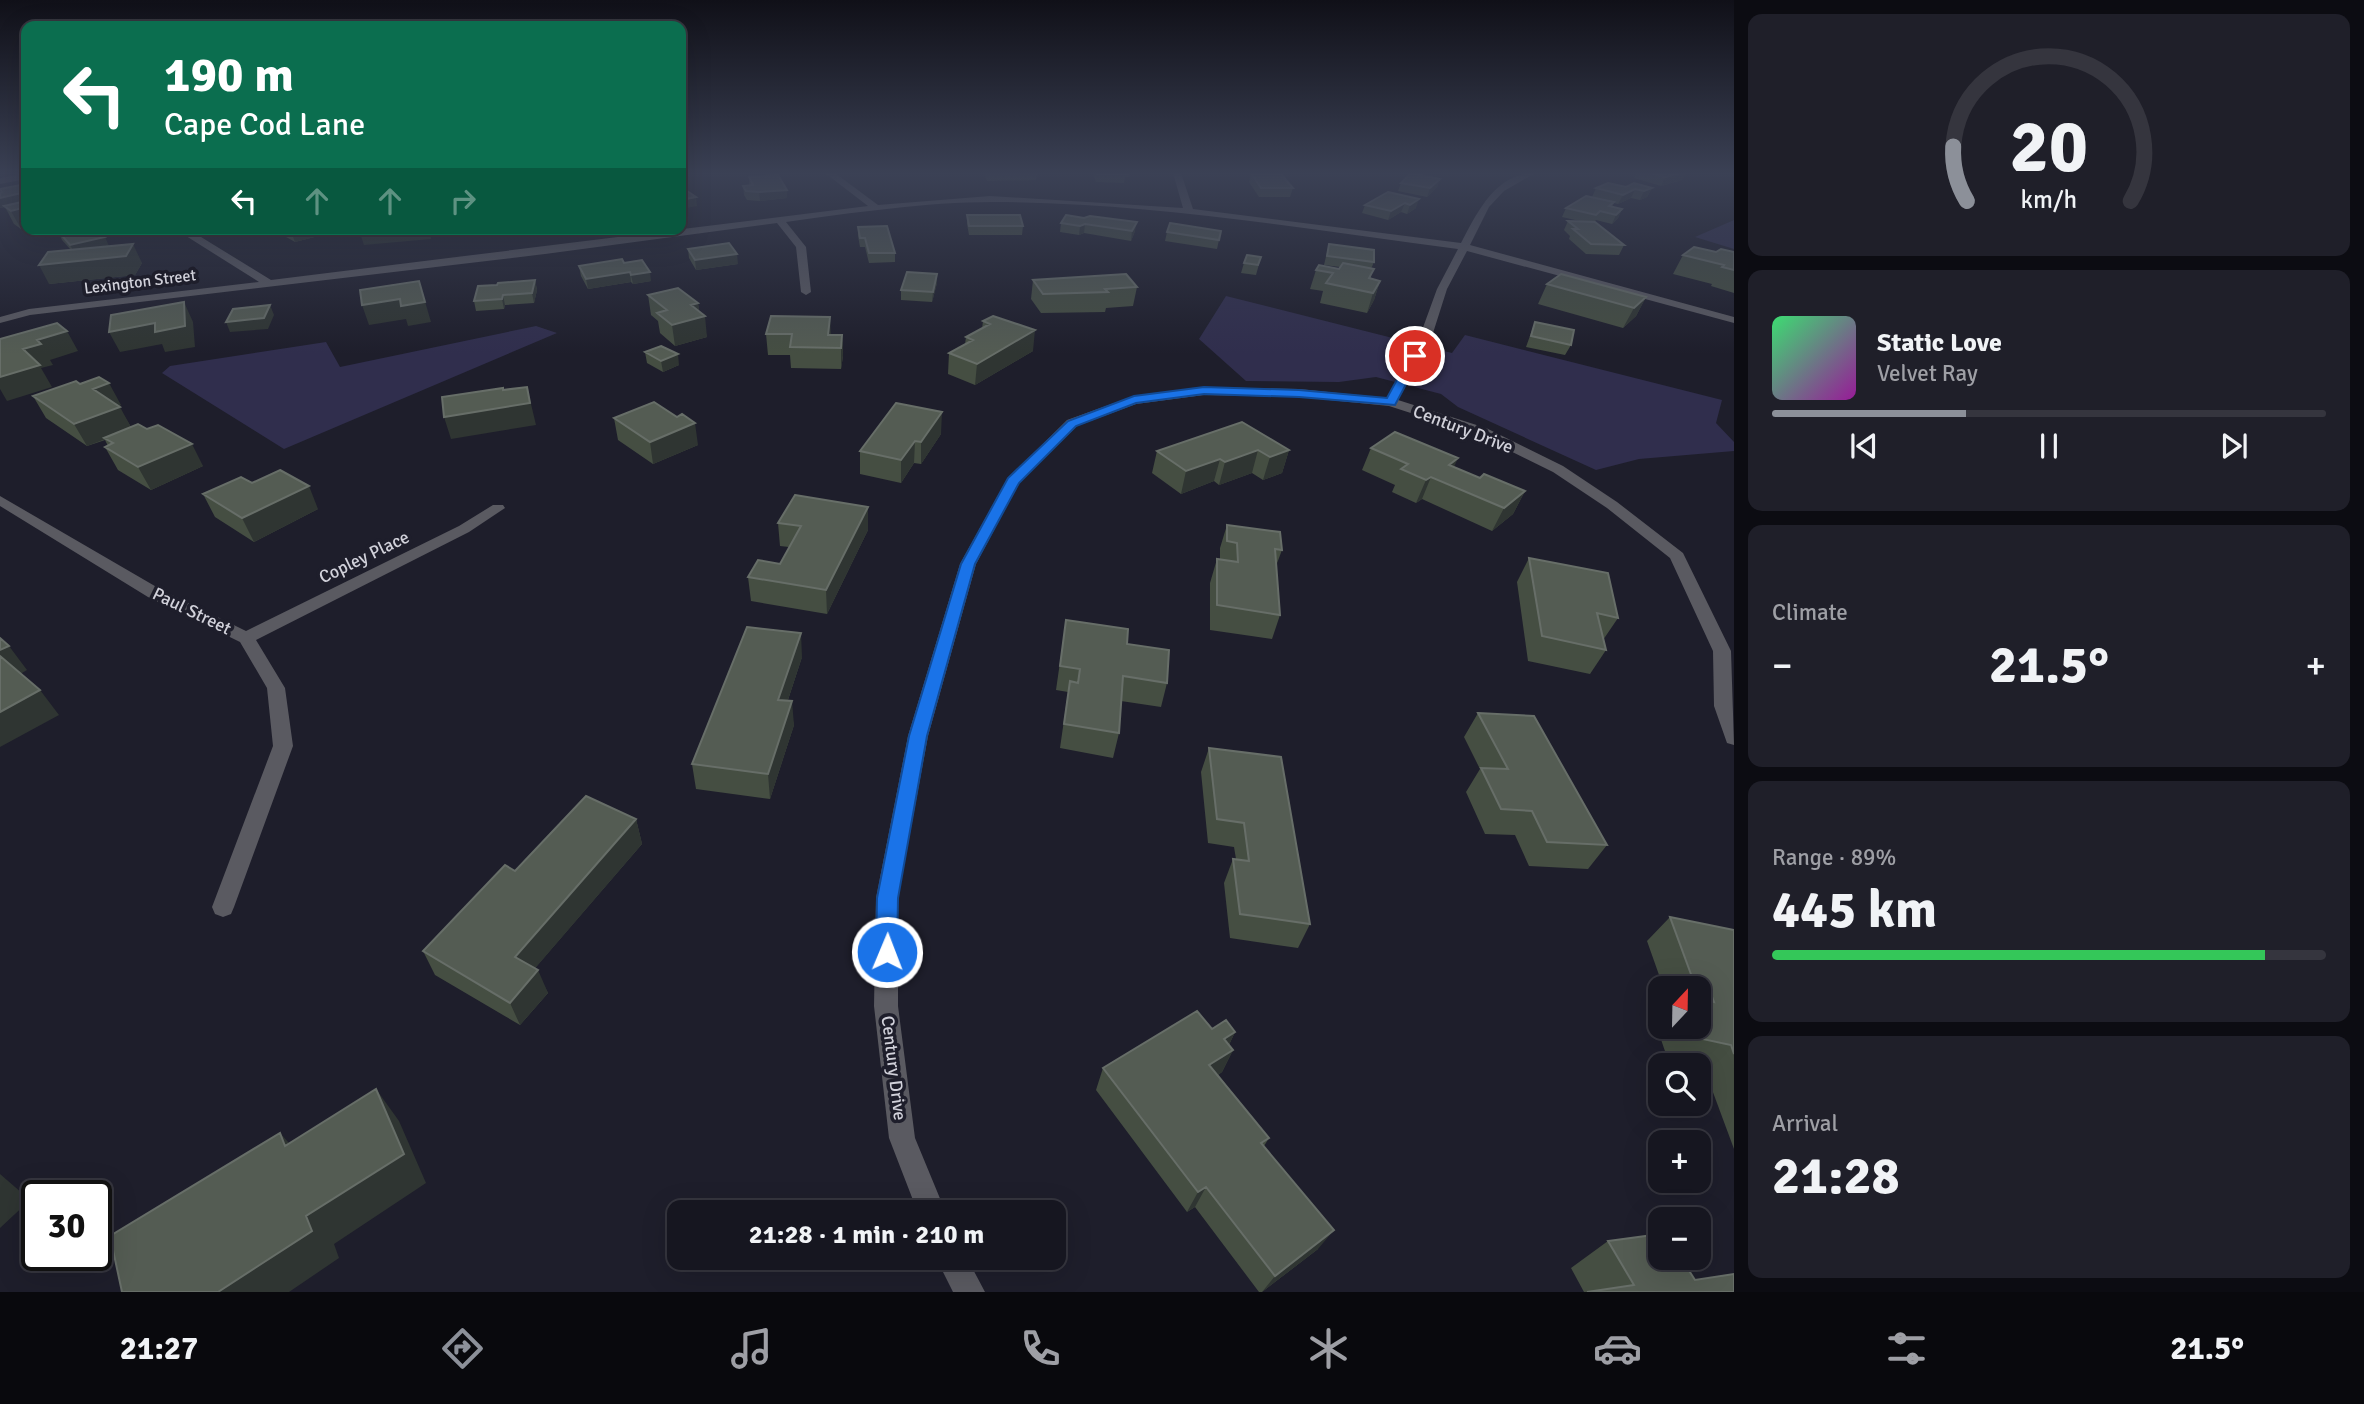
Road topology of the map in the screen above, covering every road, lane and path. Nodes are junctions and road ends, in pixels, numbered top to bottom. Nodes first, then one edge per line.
1 (790, 233) edge
2 (1360, 233) edge
3 (1472, 233) edge
4 (191, 235) edge
5 (662, 235) edge
6 (1465, 247) junction
7 (267, 282) junction
8 (806, 292) dead end
9 (0, 312) edge
10 (29, 312) junction
11 (0, 320) edge
12 (1734, 320) edge
13 (1391, 402) junction
14 (0, 500) edge
15 (498, 508) dead end
16 (246, 638) junction
17 (1734, 738) edge
18 (223, 907) dead end
19 (927, 1200) edge
20 (957, 1270) edge
21 (970, 1292) edge

1 - 8 street
2 - 6 street, Lexington Street
3 - 6 street
4 - 7 street
5 - 7 street, Lexington Street
6 - 12 street, Lexington Street
6 - 13 street
7 - 10 street, Lexington Street
9 - 10 street, Lexington Street
10 - 11 street, Lexington Street
13 - 17 street, Century Drive
13 - 19 street, Century Drive
14 - 16 street, Paul Street
15 - 16 street, Copley Place
16 - 18 street, Paul Street
20 - 21 street

